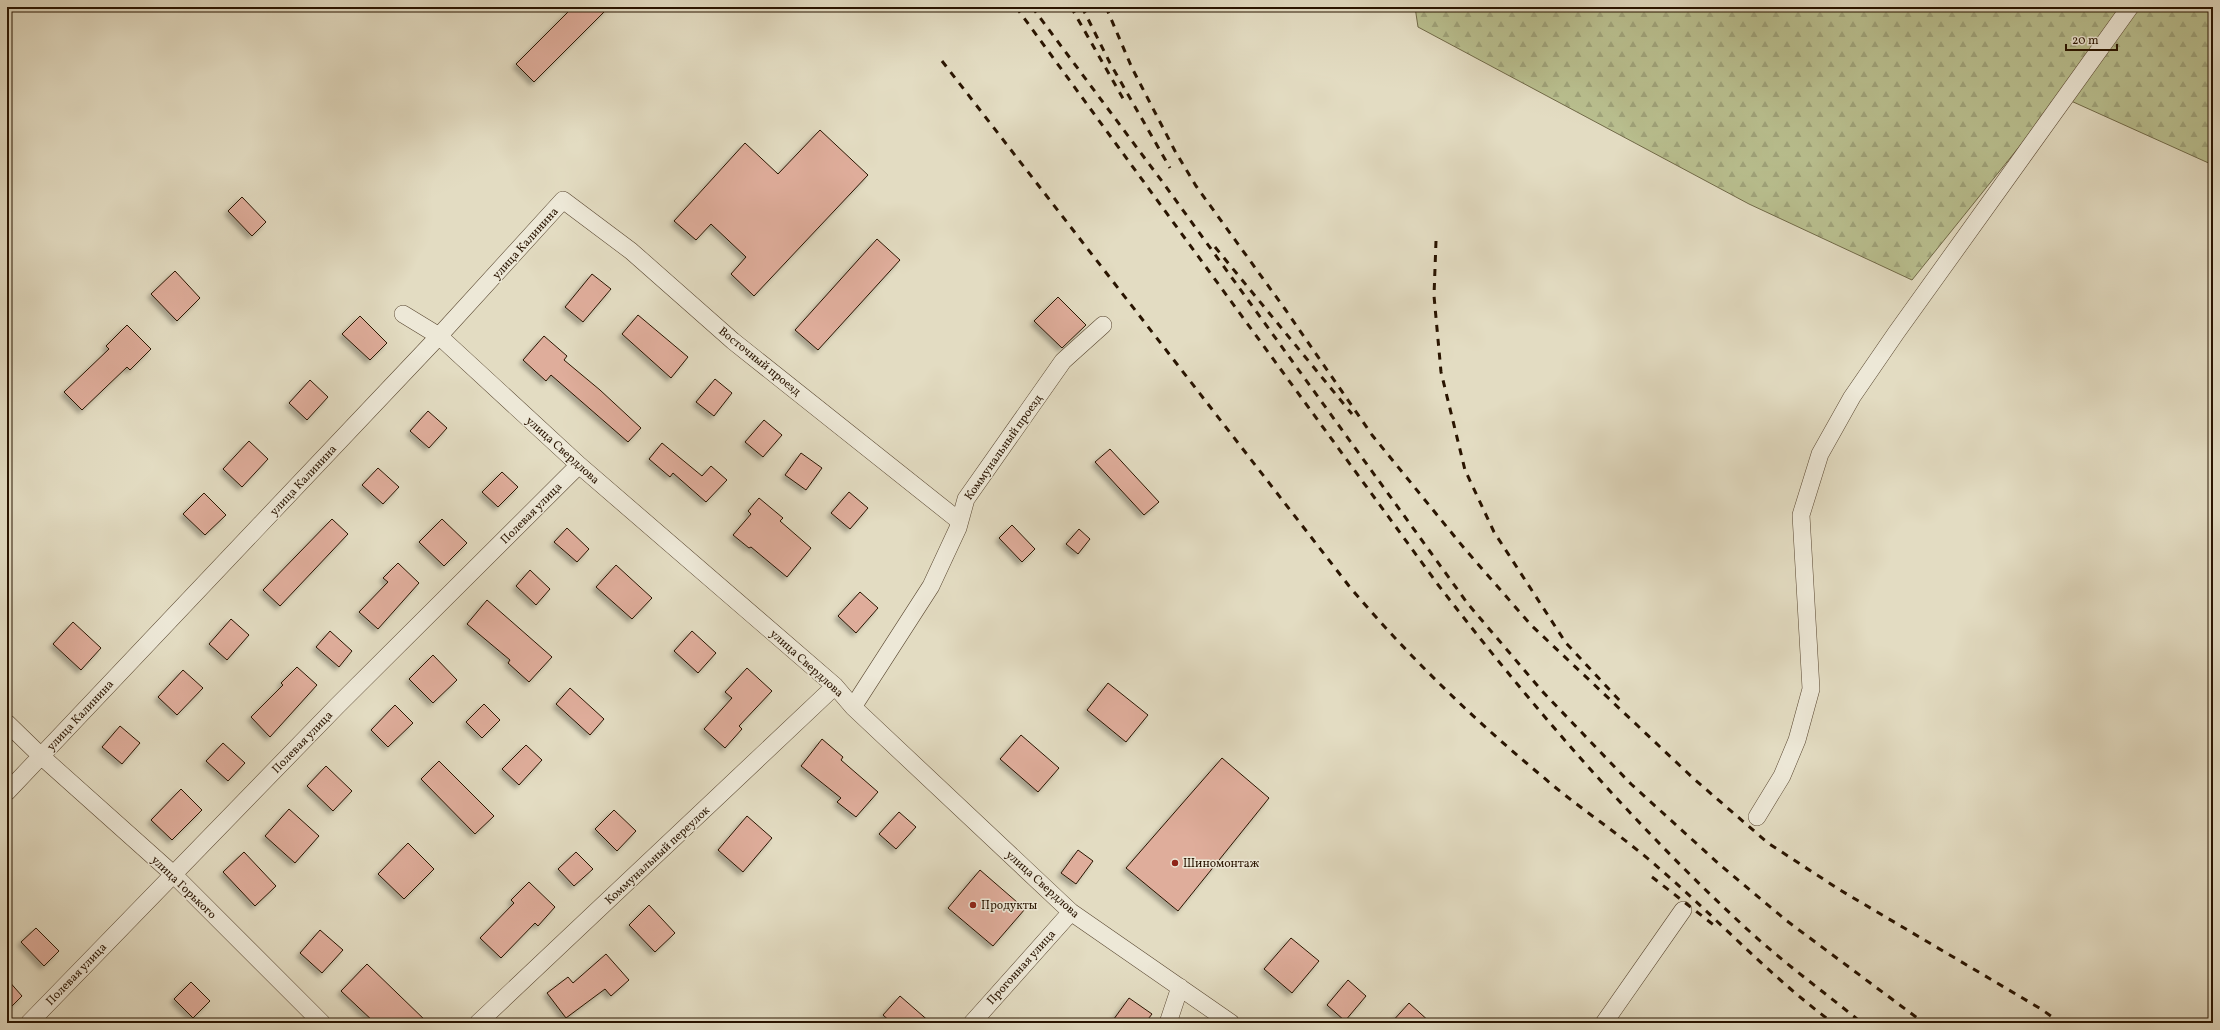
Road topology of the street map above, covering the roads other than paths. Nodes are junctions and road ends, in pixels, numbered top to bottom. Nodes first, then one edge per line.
1 (2130, 7) edge
2 (563, 200) joint
3 (403, 314) dead end
4 (1103, 325) dead end
5 (439, 336) junction
6 (579, 465) junction
7 (958, 520) junction
8 (836, 686) junction
9 (853, 707) junction
10 (7, 723) edge
11 (41, 756) junction
12 (7, 792) edge
13 (1757, 818) dead end
14 (173, 874) junction
15 (1683, 910) dead end
16 (1071, 912) junction
17 (1180, 987) junction
18 (28, 1023) edge
19 (322, 1023) edge
20 (478, 1023) edge
21 (972, 1023) edge
22 (1168, 1023) edge
23 (1231, 1023) edge
24 (1604, 1023) edge

1 - 13 street
2 - 5 street, улица Калинина
2 - 7 street, Восточный проезд
3 - 5 street, улица Свердлова
4 - 7 street, Коммунальный проезд
5 - 6 street, улица Свердлова
5 - 11 street, улица Калинина
6 - 8 street, улица Свердлова
6 - 14 street, Полевая улица
7 - 9 street, Коммунальный проезд
8 - 9 street, улица Свердлова
8 - 20 street, Коммунальный переулок
9 - 16 street, улица Свердлова
10 - 11 street, улица Горького
11 - 12 street, улица Калинина
11 - 14 street, улица Горького
14 - 18 street, Полевая улица
14 - 19 street, улица Горького
15 - 24 street
16 - 17 street, улица Свердлова
16 - 21 street, Прогонная улица
17 - 22 street
17 - 23 street, улица Свердлова

